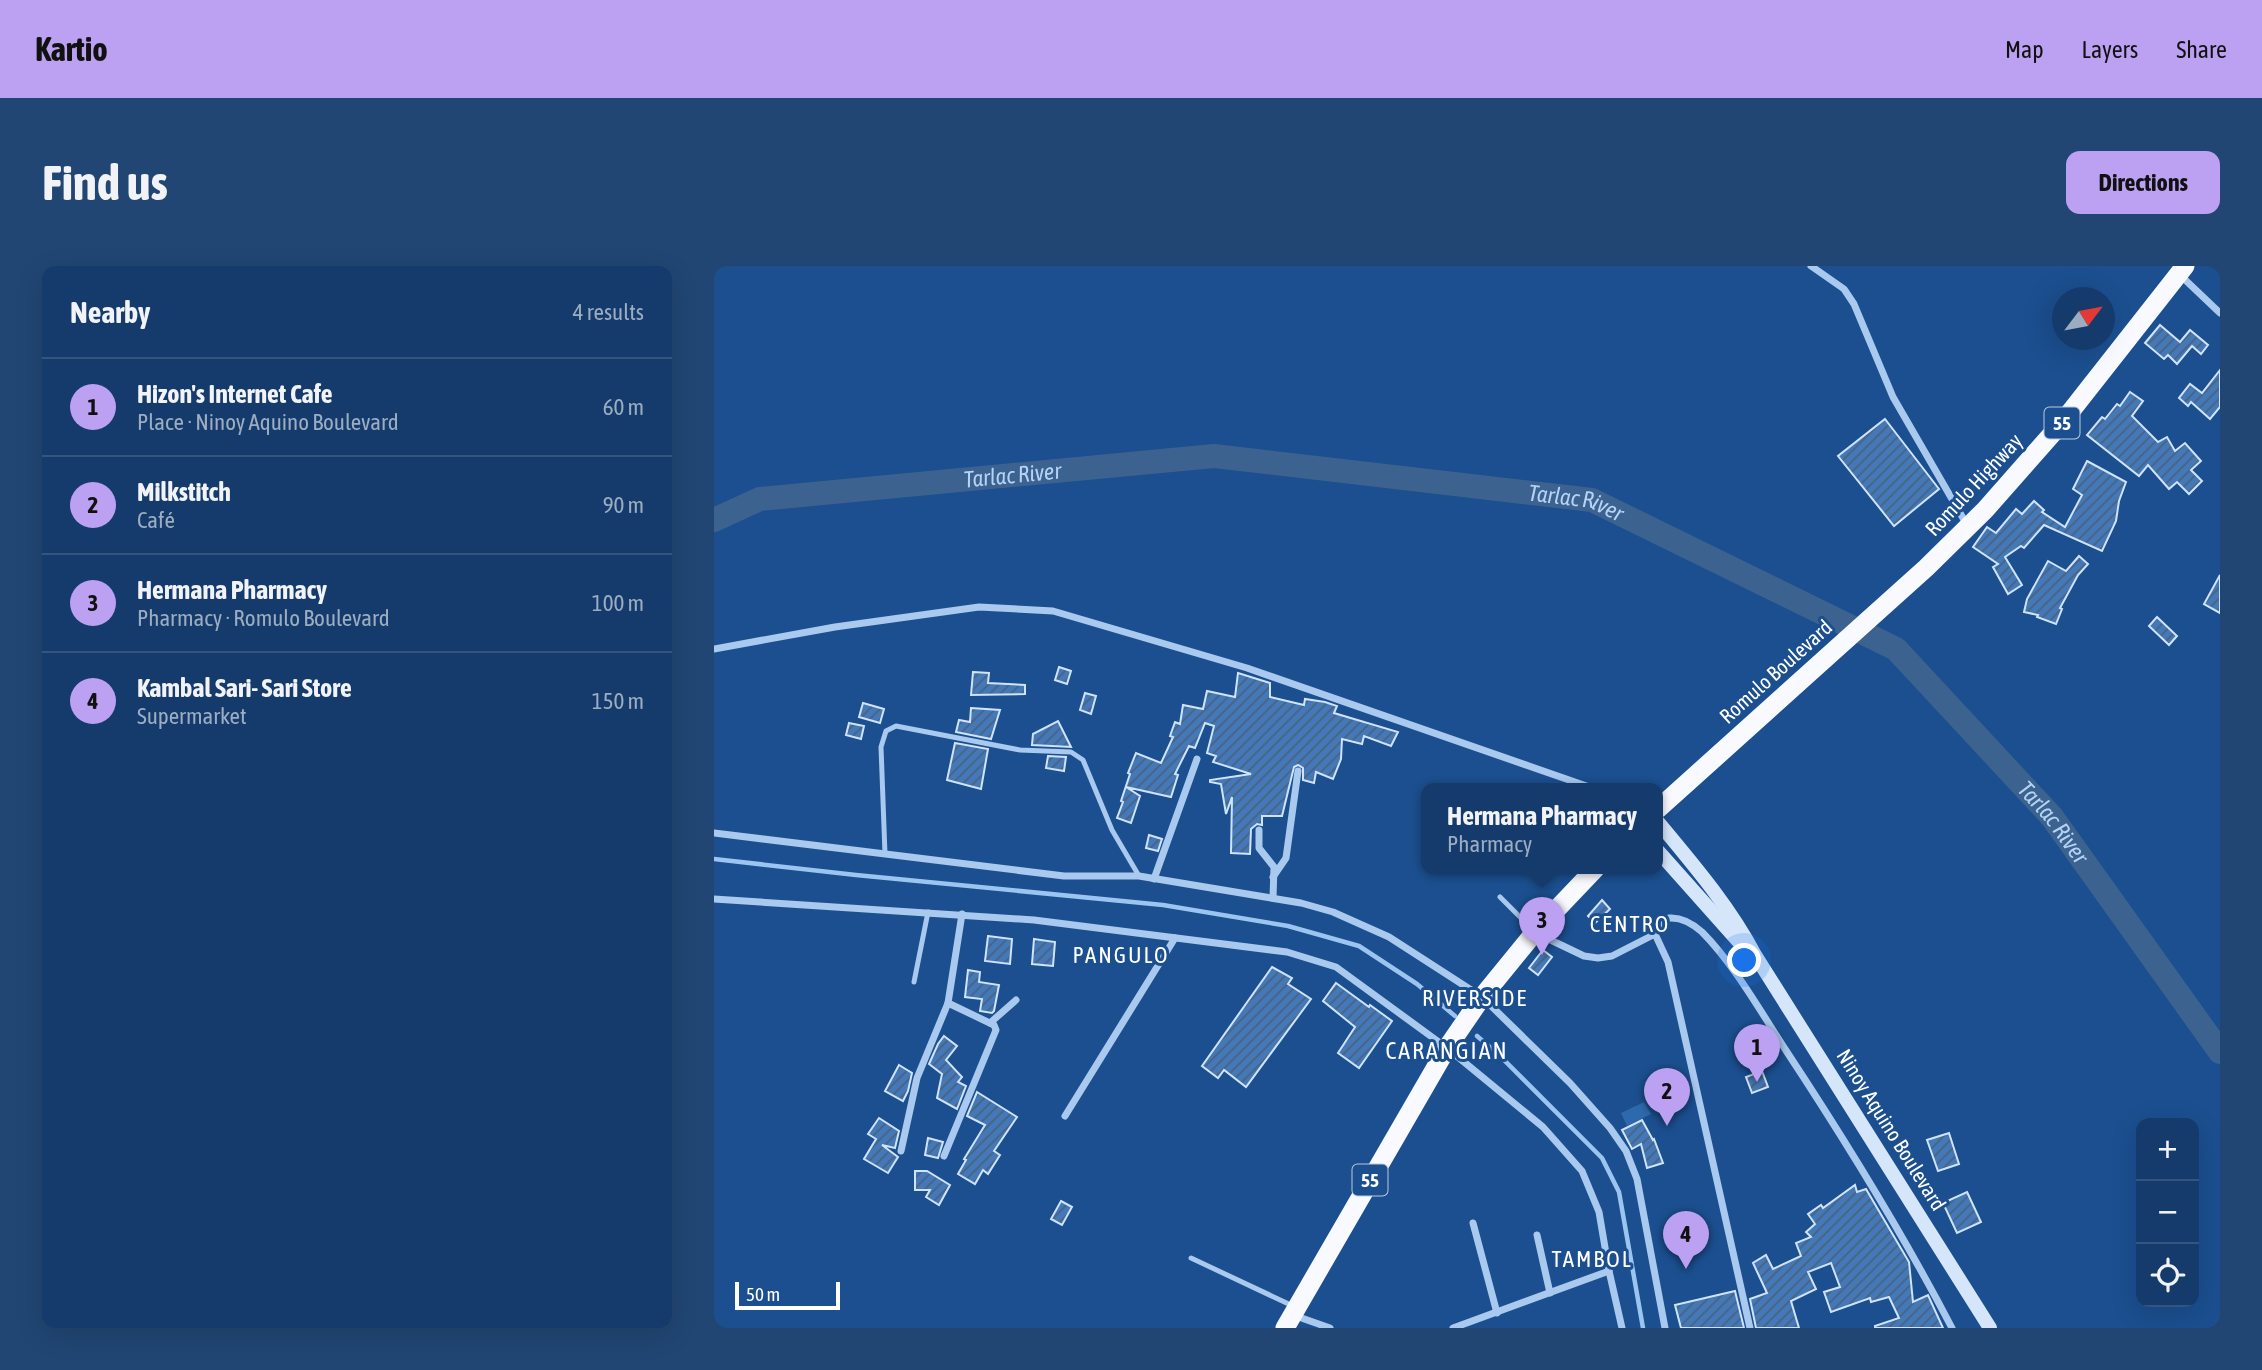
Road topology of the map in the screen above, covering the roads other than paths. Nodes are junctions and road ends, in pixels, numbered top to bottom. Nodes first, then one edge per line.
1 (1811, 266) edge
2 (2182, 270) edge
3 (2220, 313) edge
4 (1968, 527) junction
5 (1926, 568) joint
6 (714, 649) edge
7 (1198, 759) dead end
8 (1298, 771) dead end
9 (1578, 783) edge
10 (1663, 808) edge
11 (1663, 818) edge
12 (1259, 830) dead end
13 (714, 833) edge
14 (885, 854) junction
15 (1663, 858) edge
16 (1590, 874) edge
17 (1139, 876) junction
18 (1273, 877) junction
19 (1154, 879) junction
20 (1500, 897) dead end
21 (1273, 898) junction
22 (714, 899) edge
23 (928, 912) junction
24 (962, 914) junction
25 (1535, 932) junction
26 (1655, 934) junction
27 (1175, 938) junction
28 (1755, 955) junction
29 (914, 982) dead end
30 (1482, 997) junction
31 (1016, 1000) dead end
32 (948, 1003) junction
33 (990, 1023) junction
34 (1447, 1048) junction
35 (1065, 1116) dead end
36 (901, 1151) dead end
37 (944, 1156) dead end
38 (1473, 1223) dead end
39 (1537, 1235) dead end
40 (1191, 1258) dead end
41 (1609, 1271) junction
42 (1550, 1293) junction
43 (1497, 1313) junction
44 (1291, 1317) edge
45 (1330, 1328) edge
46 (1453, 1328) edge
47 (1622, 1328) edge
48 (1665, 1328) edge
49 (1750, 1328) edge
50 (1952, 1328) edge
51 (1990, 1328) edge

1 - 4 street
2 - 3 street
2 - 4 highway, Romulo Highway / 55
4 - 5 highway, Romulo Highway / 55
5 - 10 highway, Romulo Boulevard / 55
6 - 9 street
7 - 19 street
8 - 18 street
11 - 28 main road, Ninoy Aquino Boulevard
12 - 18 street
13 - 14 street
14 - 17 street
14 - 17 lane
15 - 28 main road, Ninoy Aquino Boulevard
16 - 25 highway, 55
17 - 19 street
18 - 21 street
19 - 21 street
20 - 25 lane
21 - 30 street
22 - 23 street
23 - 24 street
23 - 29 lane
24 - 27 street
24 - 32 street
25 - 26 street
25 - 30 highway, 55
26 - 49 street
26 - 50 street
27 - 34 street
27 - 35 street
28 - 51 main road, Ninoy Aquino Boulevard
30 - 34 highway, 55
30 - 48 street
31 - 33 street
32 - 33 street
32 - 36 street
33 - 37 street
34 - 41 street
34 - 44 highway, 55
38 - 43 street
39 - 42 street
40 - 44 lane
41 - 42 street
41 - 47 street
42 - 43 street
43 - 46 street
44 - 45 street

